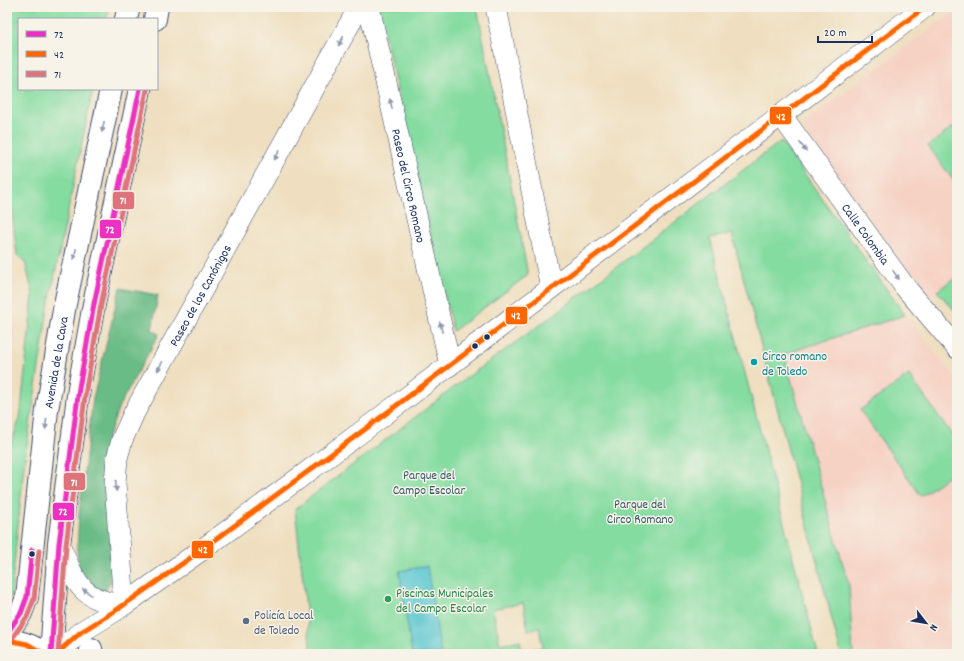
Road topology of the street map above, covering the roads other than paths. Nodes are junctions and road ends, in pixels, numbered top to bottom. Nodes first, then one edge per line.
1 (129, 7) edge
2 (157, 7) edge
3 (359, 7) edge
4 (369, 7) edge
5 (496, 7) edge
6 (925, 7) edge
7 (126, 18) edge
8 (155, 18) edge
9 (111, 90) edge
10 (140, 90) edge
11 (781, 115) junction
12 (551, 288) junction
13 (957, 348) edge
14 (450, 364) junction
15 (59, 544) junction
16 (124, 605) junction
17 (7, 633) edge
18 (7, 640) edge
19 (90, 652) edge
20 (44, 654) edge
21 (51, 654) edge
22 (56, 654) edge

1 - 7 main road
2 - 8 main road
3 -> 16 street, Paseo de los Canónigos
14 -> 4 street, Paseo del Circo Romano
5 - 12 street
6 - 11 street
9 -> 17 main road, Avenida de la Cava
10 - 15 main road
11 - 12 street
11 -> 13 street, Calle Colombia
12 - 14 street
14 - 16 street
16 -> 15 street
15 - 21 main road
16 - 19 street
16 - 22 street
18 - 20 main road

